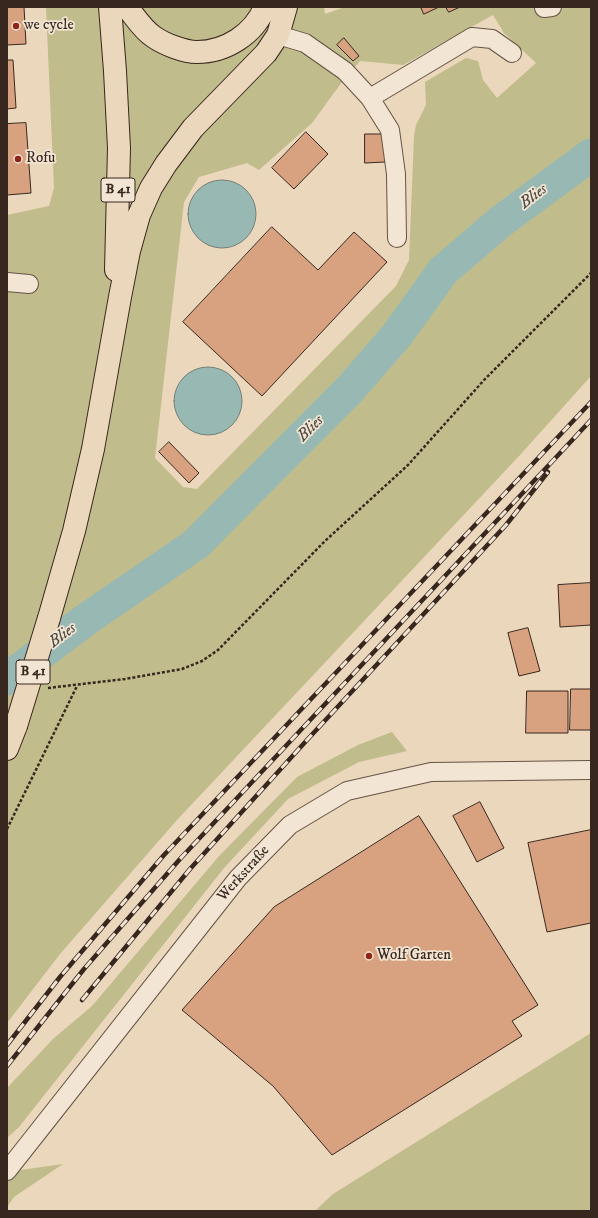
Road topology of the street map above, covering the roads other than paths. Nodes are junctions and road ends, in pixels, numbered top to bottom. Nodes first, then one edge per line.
1 (110, 7) edge
2 (127, 7) edge
3 (265, 7) edge
4 (286, 7) edge
5 (278, 35) junction
6 (512, 54) dead end
7 (370, 98) junction
8 (397, 238) dead end
9 (7, 282) edge
10 (29, 284) dead end
11 (107, 373) junction
12 (7, 749) edge
13 (591, 770) edge
14 (7, 1171) edge

1 - 11 highway, B 41
2 - 3 highway
4 - 5 highway
5 - 7 street
5 - 11 highway
6 - 7 street
7 - 8 street
9 - 10 street
11 - 12 highway, B 41, bridge
13 - 14 street, Werkstraße

